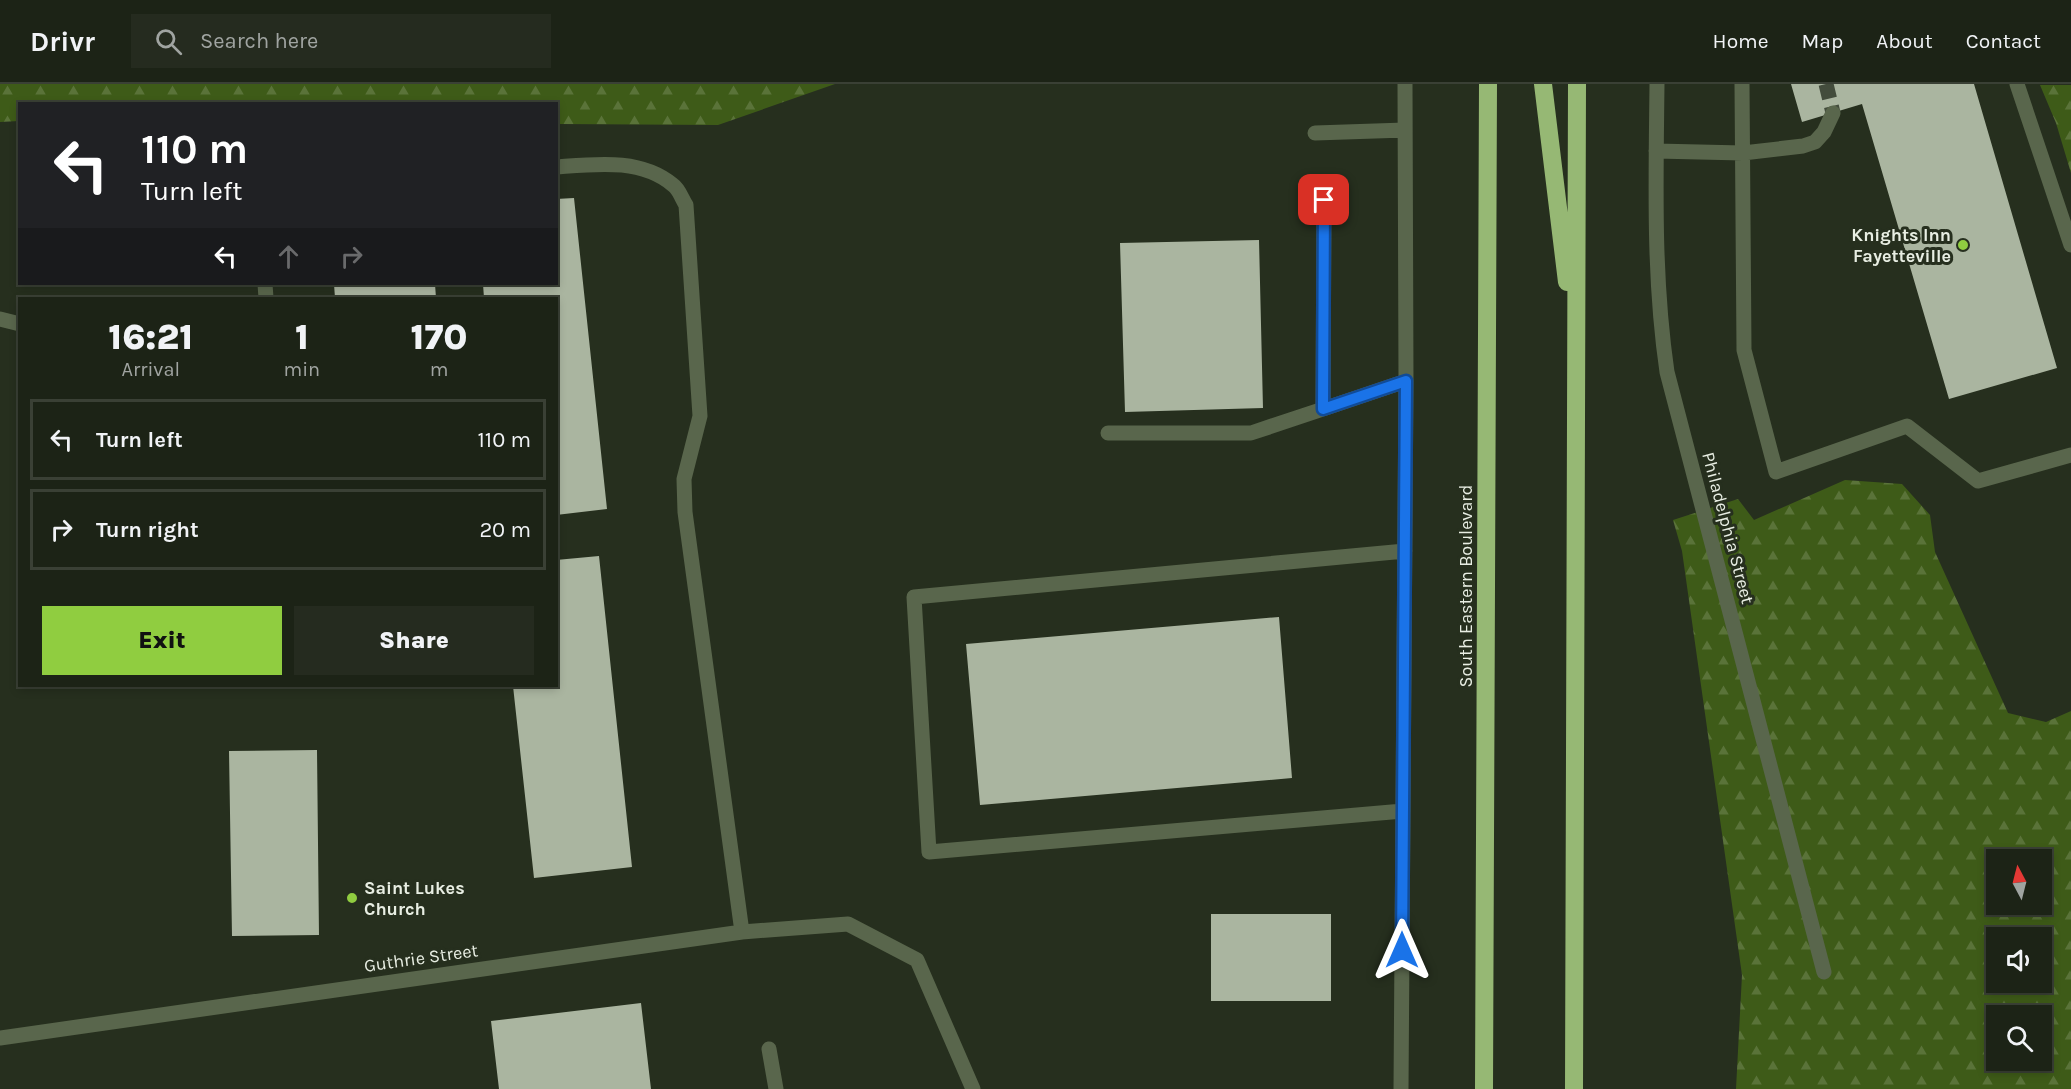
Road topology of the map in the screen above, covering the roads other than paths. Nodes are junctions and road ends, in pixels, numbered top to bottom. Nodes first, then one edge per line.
1 (1405, 84) edge
2 (1488, 84) edge
3 (1543, 84) edge
4 (1577, 84) edge
5 (1657, 84) edge
6 (1742, 84) edge
7 (2017, 84) edge
8 (1833, 113) tunnel mouth
9 (1406, 130) junction
10 (1315, 133) dead end
11 (1656, 151) junction
12 (1743, 153) junction
13 (558, 167) edge
14 (1324, 200) dead end
15 (2071, 245) edge
16 (0, 319) edge
17 (18, 324) edge
18 (1576, 361) junction
19 (1406, 381) junction
20 (1323, 409) junction
21 (1108, 433) dead end
22 (2071, 455) edge
23 (1405, 551) junction
24 (1403, 811) junction
25 (742, 932) junction
26 (1824, 972) dead end
27 (0, 1038) edge
28 (769, 1049) dead end
29 (776, 1089) edge
30 (973, 1089) edge
31 (1401, 1089) edge
32 (1484, 1089) edge
33 (1574, 1089) edge

1 - 9 street
2 - 32 highway, South Eastern Boulevard
3 - 18 highway
4 - 18 highway
5 - 11 street, Philadelphia Street
6 - 12 street
7 - 15 street
8 - 12 street
9 - 10 street
9 - 19 street
11 - 12 street
11 - 26 street, Philadelphia Street
12 - 22 street
13 - 25 street
14 - 20 street
16 - 17 street
18 - 33 highway
19 - 20 street
19 - 23 street
20 - 21 street
23 - 24 street
23 - 24 street
24 - 31 street
25 - 27 street, Guthrie Street
25 - 30 street, Guthrie Street
28 - 29 street

